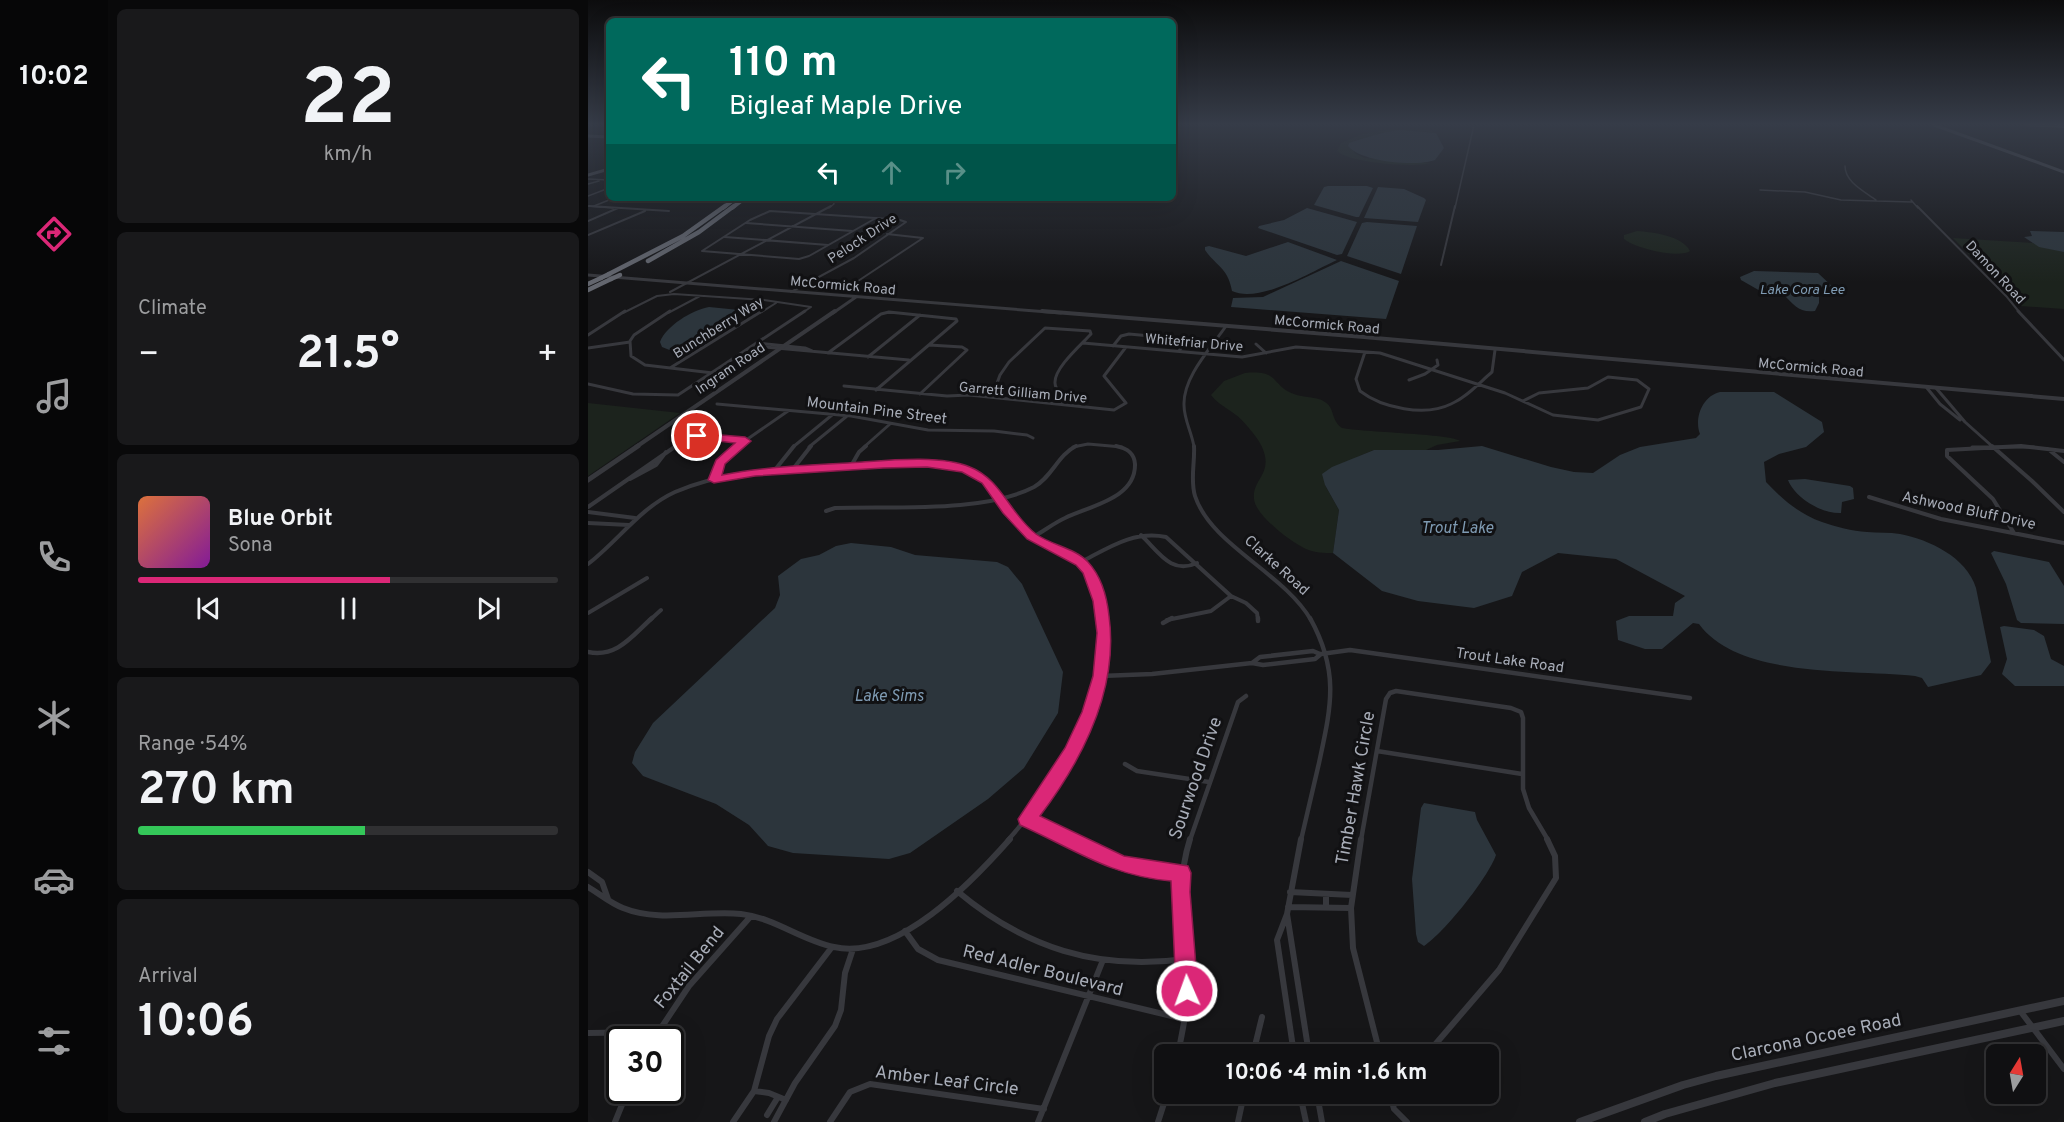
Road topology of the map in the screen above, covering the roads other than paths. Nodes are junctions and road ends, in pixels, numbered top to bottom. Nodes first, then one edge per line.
1 (593, 177) edge
2 (1462, 177) edge
3 (1848, 177) edge
4 (602, 180) junction
5 (606, 180) edge
6 (588, 184) edge
7 (606, 189) edge
8 (1760, 190) dead end
9 (588, 196) edge
10 (606, 201) edge
11 (732, 201) edge
12 (741, 201) edge
13 (833, 201) edge
14 (1877, 201) junction
15 (593, 206) junction
16 (588, 207) edge
17 (618, 208) junction
18 (647, 210) junction
19 (669, 212) dead end
20 (819, 213) junction
21 (876, 218) junction
22 (890, 219) dead end
23 (588, 220) edge
24 (900, 220) dead end
25 (745, 223) junction
26 (794, 226) junction
27 (853, 231) junction
28 (887, 234) junction
29 (588, 235) edge
30 (725, 237) junction
31 (768, 240) junction
32 (828, 245) junction
33 (739, 255) junction
34 (1441, 265) dead end
35 (588, 275) edge
36 (610, 277) junction
37 (810, 281) junction
38 (687, 283) junction
39 (588, 284) edge
40 (588, 290) edge
41 (791, 292) junction
42 (667, 293) junction
43 (701, 296) junction
44 (856, 297) junction
45 (777, 302) junction
46 (921, 315) junction
47 (1227, 326) junction
48 (588, 335) edge
49 (630, 342) junction
50 (758, 343) junction
51 (1083, 343) junction
52 (928, 344) junction
53 (1256, 344) dead end
54 (754, 346) junction
55 (1113, 346) junction
56 (782, 347) junction
57 (1126, 347) junction
58 (588, 348) edge
59 (1495, 350) junction
60 (1179, 352) junction
61 (1365, 352) junction
62 (828, 353) junction
63 (1266, 353) junction
64 (1209, 354) junction
65 (868, 357) junction
66 (910, 360) junction
67 (1437, 360) dead end
68 (2064, 360) edge
69 (669, 369) junction
70 (1432, 369) junction
71 (713, 373) junction
72 (1409, 380) dead end
73 (588, 384) edge
74 (1478, 384) junction
75 (844, 387) dead end
76 (1926, 388) junction
77 (1936, 388) junction
78 (876, 390) junction
79 (920, 394) junction
80 (991, 397) junction
81 (2064, 399) edge
82 (1523, 401) junction
83 (717, 404) dead end
84 (1061, 405) junction
85 (788, 411) junction
86 (832, 414) junction
87 (847, 416) junction
88 (1962, 421) junction
89 (891, 424) junction
90 (1033, 438) dead end
91 (745, 441) junction
92 (1990, 447) junction
93 (2046, 448) junction
94 (2064, 451) edge
95 (2064, 462) edge
96 (851, 466) junction
97 (793, 470) junction
98 (774, 471) junction
99 (588, 480) edge
100 (714, 480) junction
101 (1869, 497) dead end
102 (999, 499) junction
103 (2055, 502) junction
104 (2064, 502) edge
105 (588, 507) edge
106 (826, 511) dead end
107 (588, 512) edge
108 (2064, 513) edge
109 (635, 518) junction
110 (588, 523) edge
111 (629, 525) junction
112 (2014, 533) junction
113 (1140, 535) junction
114 (1033, 537) junction
115 (2064, 543) edge
116 (1081, 562) junction
117 (1197, 563) junction
118 (588, 564) edge
119 (647, 578) dead end
120 (1231, 596) junction
121 (661, 610) dead end
122 (588, 613) edge
123 (1258, 621) dead end
124 (1163, 623) dead end
125 (588, 652) edge
126 (1323, 654) junction
127 (1281, 655) junction
128 (1252, 663) junction
129 (1283, 663) junction
130 (1101, 676) junction
131 (1246, 696) dead end
132 (1690, 698) dead end
133 (1377, 751) junction
134 (1125, 764) dead end
135 (1522, 774) junction
136 (1209, 782) junction
137 (1027, 819) junction
138 (588, 872) edge
139 (1181, 873) junction
140 (588, 887) edge
141 (957, 891) junction
142 (1290, 892) junction
143 (1326, 894) junction
144 (1352, 895) junction
145 (608, 900) junction
146 (1326, 907) junction
147 (1351, 908) junction
148 (1288, 910) junction
149 (752, 915) junction
150 (905, 931) junction
151 (832, 947) junction
152 (853, 949) junction
153 (1186, 959) junction
154 (1103, 960) junction
155 (1089, 996) junction
156 (2064, 1001) edge
157 (2020, 1010) junction
158 (1262, 1017) dead end
159 (1184, 1019) junction
160 (2064, 1021) edge
161 (661, 1026) edge
162 (2033, 1027) junction
163 (588, 1033) edge
164 (606, 1033) edge
165 (1180, 1044) edge
166 (1255, 1044) edge
167 (1292, 1044) edge
168 (1308, 1044) edge
169 (1377, 1044) edge
170 (1436, 1044) edge
171 (2064, 1069) edge
172 (754, 1091) junction
173 (782, 1098) junction
174 (622, 1104) edge
175 (1164, 1104) edge
176 (1242, 1104) edge
177 (1302, 1104) edge
178 (1319, 1104) edge
179 (1393, 1104) edge
180 (1044, 1109) junction
181 (767, 1115) dead end
182 (615, 1122) edge
183 (733, 1122) edge
184 (774, 1122) edge
185 (830, 1122) edge
186 (1038, 1122) edge
187 (1158, 1122) edge
188 (1238, 1122) edge
189 (1306, 1122) edge
190 (1322, 1122) edge
191 (1407, 1122) edge
192 (1580, 1122) edge
193 (1645, 1122) edge

1 - 4 street
2 - 34 street
3 - 14 street
4 - 5 street
4 - 6 street
7 - 9 street
8 - 14 street
10 - 15 street
11 - 36 highway
12 - 36 highway, bridge
13 - 20 street
14 - 68 street, Damon Road
15 - 16 street
15 - 17 street
17 - 18 street
17 - 23 street
18 - 19 street
18 - 29 street
20 - 21 street
20 - 25 street
20 - 26 street
21 - 22 street
21 - 27 street
24 - 28 street, Pelock Drive
25 - 26 street
25 - 30 street
26 - 27 street
26 - 31 street
27 - 32 street
28 - 37 street, Pelock Drive
28 - 37 street
30 - 31 street
30 - 33 street
31 - 32 street
31 - 33 street
32 - 33 street
33 - 38 street
35 - 38 street, McCormick Road
36 - 39 highway, bridge
36 - 40 highway
37 - 41 street, Pelock Drive
38 - 41 street, McCormick Road
38 - 42 street
41 - 44 street, McCormick Road
42 - 43 street
42 - 48 street
43 - 45 street
43 - 49 street
44 - 47 street, McCormick Road
44 - 56 street, Ingram Road
45 - 50 street
45 - 69 street, Bunchberry Way
46 - 52 street
46 - 62 street
46 - 65 street
47 - 59 street, McCormick Road
47 - 64 street, Clarke Road
49 - 58 street
49 - 69 street
50 - 54 street
50 - 56 street
51 - 55 street, Whitefriar Drive
51 - 80 street
51 - 84 street
52 - 66 street
52 - 79 street
53 - 63 street
54 - 56 street
54 - 71 street
55 - 57 street, Whitefriar Drive
55 - 60 street
56 - 62 street
56 - 99 street, Ingram Road
57 - 60 street, Whitefriar Drive
57 - 84 street, Garrett Gilliam Drive
59 - 74 street
59 - 76 street, McCormick Road
60 - 64 street, Whitefriar Drive
61 - 63 street, Whitefriar Drive
61 - 70 street, Whitefriar Drive
61 - 74 street
62 - 65 street
63 - 64 street, Whitefriar Drive
64 - 126 street, Clarke Road
65 - 66 street
66 - 78 street
67 - 70 street
69 - 71 street
70 - 72 street
70 - 74 street, Whitefriar Drive
71 - 73 street
74 - 82 street, Whitefriar Drive
75 - 78 street, Garrett Gilliam Drive
76 - 77 street, McCormick Road
76 - 88 street
77 - 81 street, McCormick Road
77 - 88 street
78 - 79 street, Garrett Gilliam Drive
79 - 80 street, Garrett Gilliam Drive
80 - 84 street, Garrett Gilliam Drive
82 - 82 street, Whitefriar Drive
83 - 85 street, Mountain Pine Street
85 - 86 street, Mountain Pine Street
85 - 91 street
86 - 87 street, Mountain Pine Street
86 - 98 street
87 - 89 street, Mountain Pine Street
87 - 97 street
88 - 92 street
89 - 90 street, Mountain Pine Street
89 - 96 street
91 - 100 street
91 - 105 street
92 - 93 street
92 - 103 street
92 - 112 street
93 - 94 street
93 - 95 street
96 - 97 street
96 - 102 street
97 - 98 street
98 - 100 street
100 - 109 street
101 - 112 street, Ashwood Bluff Drive
102 - 106 street
102 - 114 street
102 - 114 street
103 - 104 street
103 - 108 street
107 - 109 street
109 - 111 street
110 - 111 street
111 - 118 street
112 - 115 street, Ashwood Bluff Drive
113 - 116 street
113 - 117 street
113 - 117 street
114 - 116 street
116 - 130 street
117 - 120 street
119 - 122 street
120 - 123 street
120 - 124 street
121 - 125 street
126 - 127 street
126 - 129 street
126 - 132 street, Trout Lake Road
126 - 142 street, Clarke Road
127 - 128 street
127 - 129 street
128 - 129 street
128 - 130 street
130 - 137 street
131 - 136 street, Sourwood Drive
133 - 135 street
133 - 135 street, Timber Hawk Circle
133 - 144 street, Timber Hawk Circle
134 - 136 street
135 - 170 street, Timber Hawk Circle
136 - 139 street, Sourwood Drive
137 - 139 street
137 - 141 street
138 - 145 street
139 - 153 street, Sourwood Drive
140 - 145 street
141 - 150 street
141 - 154 street, Red Adler Boulevard
142 - 143 street
142 - 148 street, Clarke Road
143 - 144 street
143 - 146 street
144 - 147 street, Timber Hawk Circle
145 - 149 street
146 - 147 street
146 - 148 street
147 - 169 street, Timber Hawk Circle
148 - 167 street, Clarke Road
148 - 168 street, Clarke Road
149 - 151 street
149 - 161 street, Foxtail Bend
150 - 152 street
150 - 155 street, Red Adler Boulevard
151 - 152 street
151 - 172 street
152 - 173 street
153 - 154 street, Red Adler Boulevard
153 - 159 street, Sourwood Drive
154 - 155 street
155 - 159 street, Red Adler Boulevard
155 - 180 street
156 - 157 street, Clarcona Ocoee Road
157 - 162 street
157 - 192 street, Clarcona Ocoee Road
158 - 166 street
159 - 165 street, Sourwood Drive
160 - 162 street
162 - 171 street
162 - 193 street
163 - 164 street
172 - 173 street
172 - 183 street
173 - 181 street
173 - 184 street
174 - 182 street
175 - 187 street
176 - 188 street
177 - 189 street
178 - 190 street
179 - 191 street
180 - 185 street, Amber Leaf Circle
180 - 186 street

